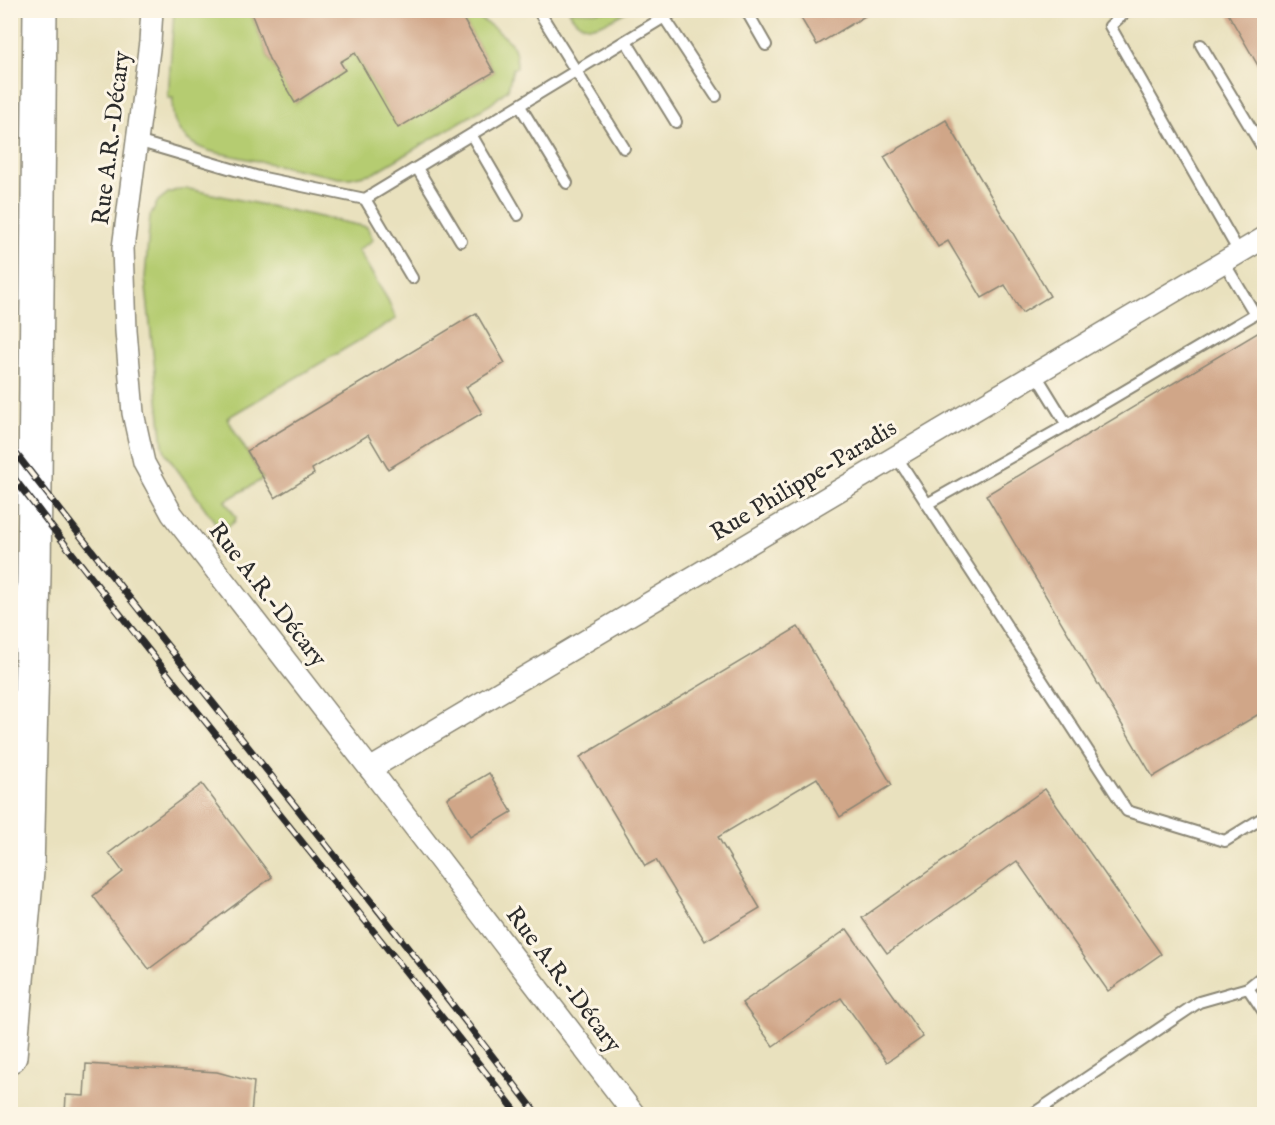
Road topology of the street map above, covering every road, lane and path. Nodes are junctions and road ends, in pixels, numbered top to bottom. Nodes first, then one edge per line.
1 (40, 10) edge
2 (152, 10) edge
3 (538, 10) edge
4 (676, 10) edge
5 (746, 10) edge
6 (1128, 10) edge
7 (664, 18) junction
8 (626, 41) junction
9 (766, 45) dead end
10 (1201, 45) dead end
11 (576, 71) junction
12 (716, 96) dead end
13 (520, 106) junction
14 (676, 122) dead end
15 (472, 136) junction
16 (137, 141) junction
17 (624, 147) dead end
18 (1264, 150) edge
19 (417, 168) junction
20 (567, 183) dead end
21 (365, 199) junction
22 (518, 214) dead end
23 (1264, 237) edge
24 (461, 241) dead end
25 (1231, 257) junction
26 (412, 278) dead end
27 (1035, 373) junction
28 (1067, 425) junction
29 (896, 456) junction
30 (927, 504) junction
31 (370, 769) junction
32 (1264, 817) edge
33 (1264, 975) edge
34 (1248, 988) junction
35 (1264, 1012) edge
36 (10, 1056) edge
37 (634, 1114) edge
38 (1033, 1114) edge

1 - 36 main road
2 - 16 street, Rue A.R.-Décary
3 - 11 lane
4 - 7 lane
5 - 9 lane
6 - 25 lane
7 - 8 lane
7 - 12 lane
8 - 11 lane
8 - 14 lane
10 - 18 lane
11 - 13 lane
11 - 17 lane
13 - 15 lane
13 - 20 lane
15 - 19 lane
15 - 22 lane
16 - 21 lane
16 - 31 street, Rue A.R.-Décary
19 - 21 lane
19 - 24 lane
21 - 26 lane
23 - 25 street, Rue Philippe-Paradis
25 - 27 street, Rue Philippe-Paradis
25 - 28 lane
27 - 28 lane
27 - 29 street, Rue Philippe-Paradis
28 - 30 lane
29 - 30 lane
29 - 31 street, Rue Philippe-Paradis
30 - 32 lane
31 - 37 street, Rue A.R.-Décary
33 - 34 lane
34 - 35 lane
34 - 38 lane

